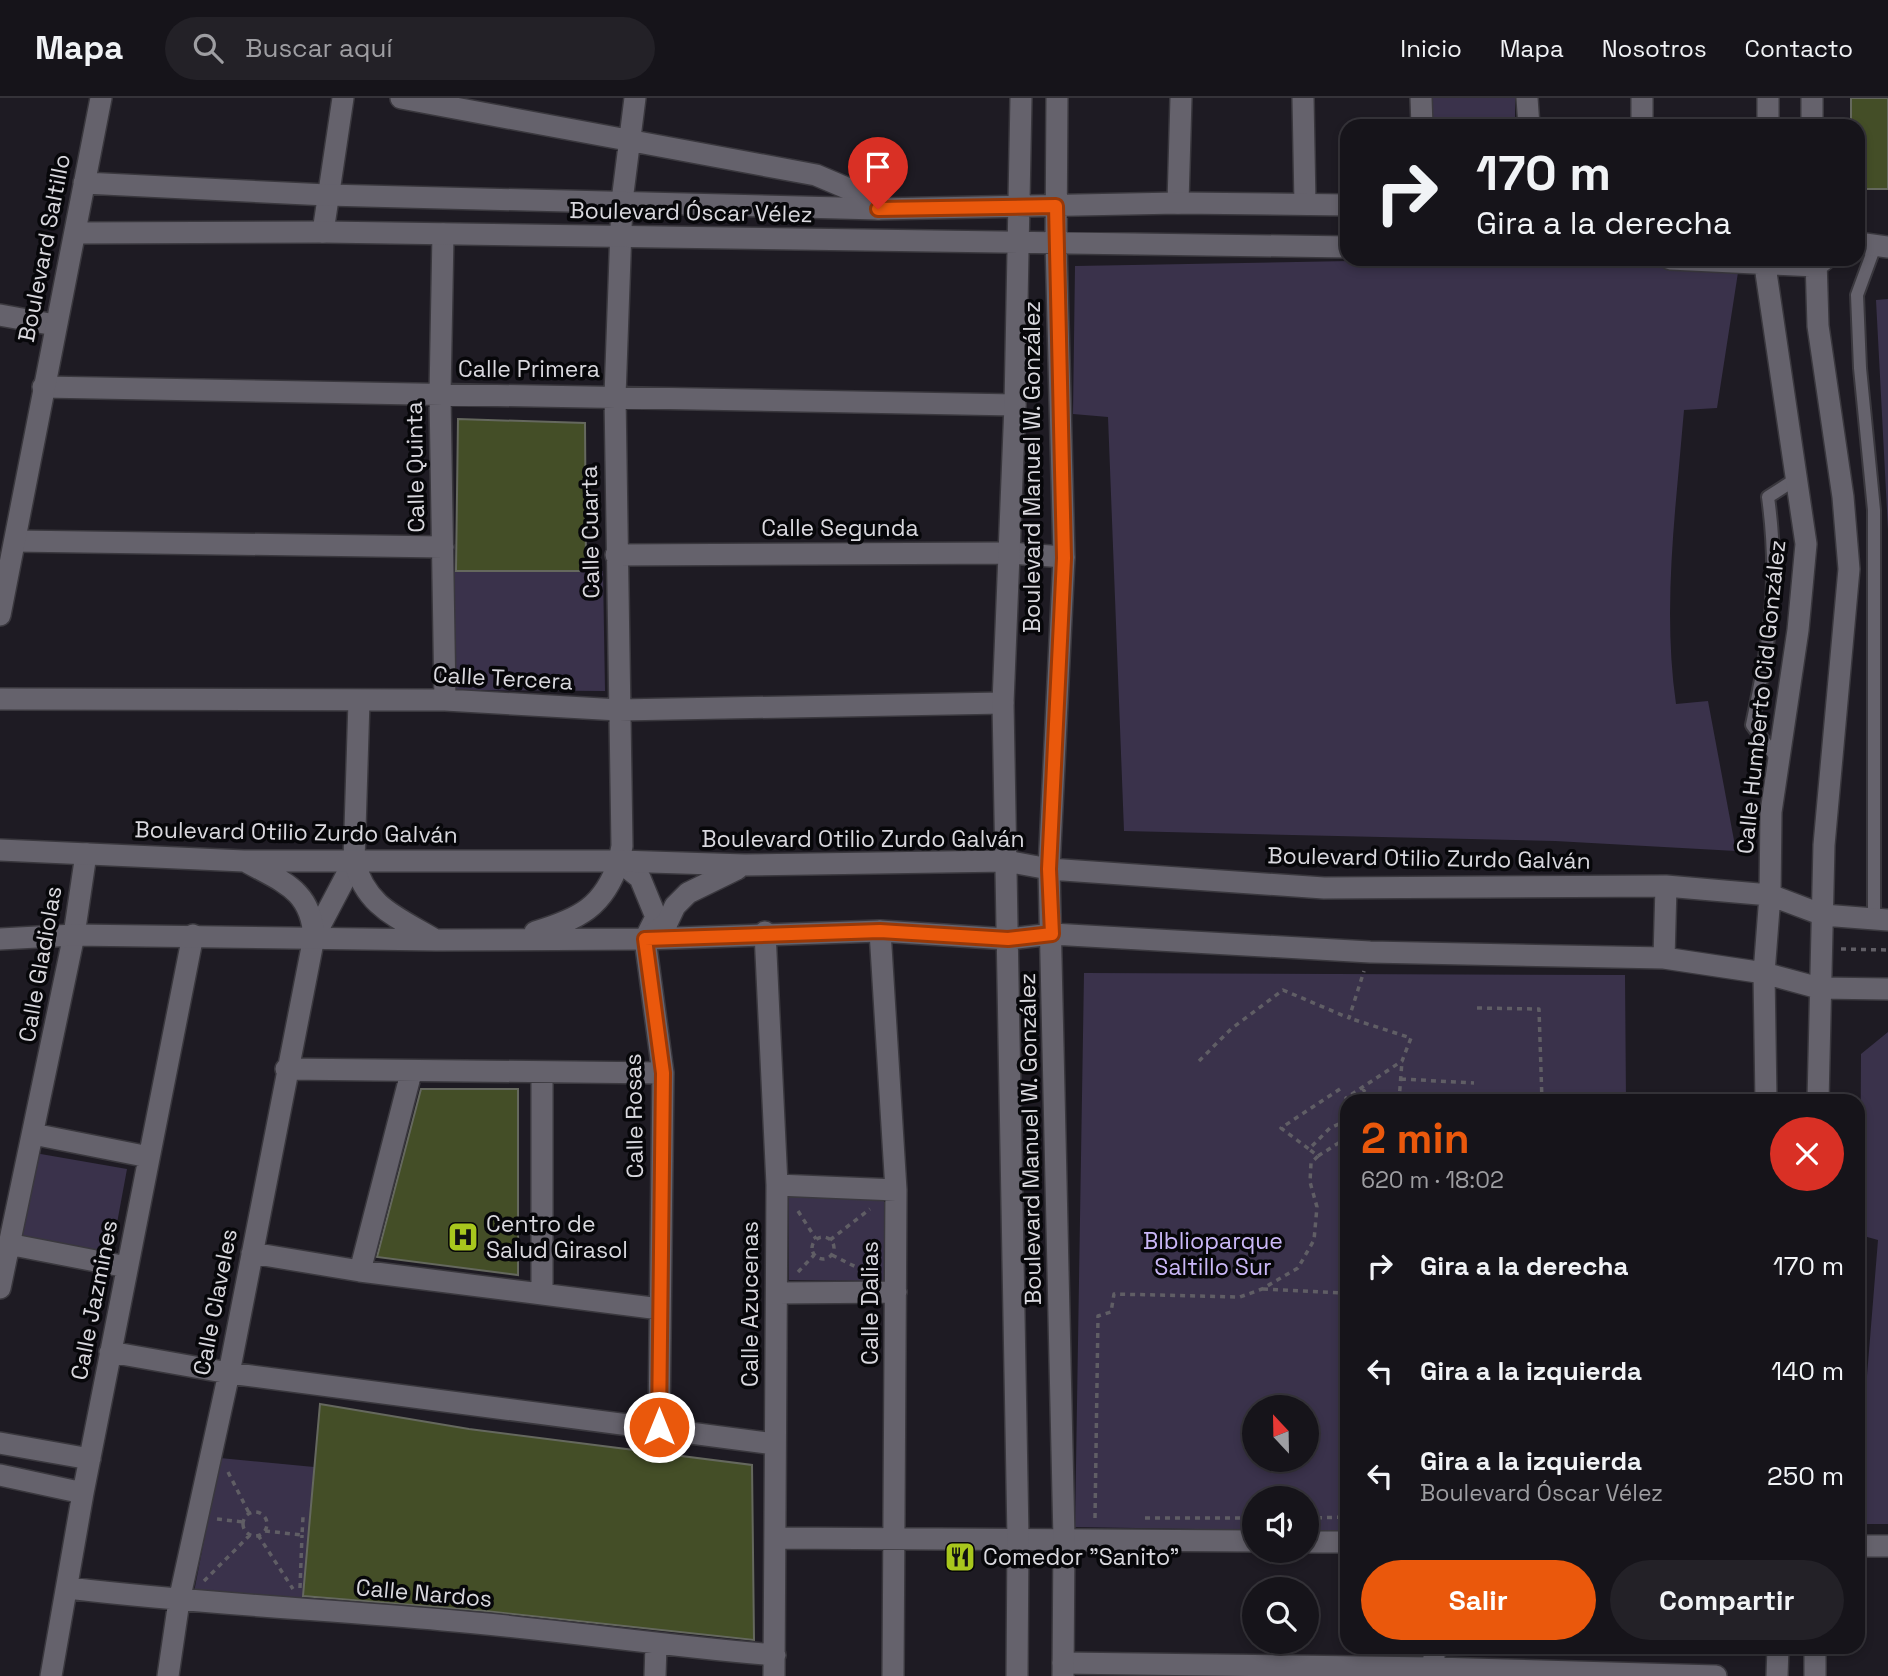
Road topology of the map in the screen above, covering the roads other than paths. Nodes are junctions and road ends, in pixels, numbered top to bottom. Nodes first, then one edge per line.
1 (100, 98) edge
2 (343, 98) edge
3 (401, 98) edge
4 (635, 98) edge
5 (1021, 98) edge
6 (1057, 98) edge
7 (1181, 98) edge
8 (1303, 98) edge
9 (1421, 98) edge
10 (1527, 98) edge
11 (1642, 98) edge
12 (1768, 98) edge
13 (1812, 98) edge
14 (1422, 119) edge
15 (1528, 119) edge
16 (1642, 119) edge
17 (1768, 119) edge
18 (1812, 119) edge
19 (627, 142) junction
20 (84, 183) junction
21 (327, 195) junction
22 (622, 201) junction
23 (1178, 203) junction
24 (1305, 204) junction
25 (1340, 205) edge
26 (1056, 206) junction
27 (1018, 208) junction
28 (878, 209) junction
29 (323, 232) junction
30 (76, 233) junction
31 (443, 234) junction
32 (620, 237) junction
33 (1056, 243) junction
34 (1017, 244) junction
35 (1874, 245) edge
36 (1340, 247) edge
37 (1765, 266) edge
38 (1819, 266) edge
39 (0, 315) edge
40 (55, 325) junction
41 (43, 387) junction
42 (440, 395) junction
43 (615, 396) junction
44 (1015, 405) junction
45 (1796, 479) junction
46 (15, 541) junction
47 (443, 547) junction
48 (1009, 552) junction
49 (616, 555) junction
50 (1064, 558) junction
51 (0, 615) edge
52 (0, 699) edge
53 (446, 700) junction
54 (359, 701) junction
55 (1003, 703) junction
56 (619, 710) junction
57 (1779, 761) junction
58 (0, 850) edge
59 (86, 854) junction
60 (244, 861) junction
61 (354, 861) junction
62 (619, 861) junction
63 (1006, 862) junction
64 (745, 865) junction
65 (1049, 869) junction
66 (1665, 886) junction
67 (1770, 895) junction
68 (1823, 915) junction
69 (1881, 920) edge
70 (880, 931) junction
71 (765, 932) junction
72 (1052, 934) junction
73 (74, 935) junction
74 (193, 935) junction
75 (314, 937) junction
76 (513, 938) junction
77 (0, 939) edge
78 (645, 939) junction
79 (1008, 939) junction
80 (436, 940) junction
81 (1664, 958) junction
82 (1765, 973) junction
83 (1819, 988) junction
84 (1888, 989) edge
85 (286, 1069) junction
86 (411, 1073) junction
87 (542, 1073) junction
88 (663, 1073) junction
89 (1766, 1094) edge
90 (1818, 1094) edge
91 (33, 1134) junction
92 (149, 1157) junction
93 (777, 1185) junction
94 (896, 1190) junction
95 (8, 1244) junction
96 (252, 1253) junction
97 (127, 1267) junction
98 (360, 1271) junction
99 (783, 1287) junction
100 (0, 1288) edge
101 (896, 1292) junction
102 (542, 1293) junction
103 (660, 1308) junction
104 (110, 1352) junction
105 (229, 1373) junction
106 (659, 1427) junction
107 (0, 1443) edge
108 (775, 1444) junction
109 (90, 1459) junction
110 (0, 1475) edge
111 (83, 1493) junction
112 (776, 1538) junction
113 (896, 1538) junction
114 (1018, 1538) junction
115 (1064, 1539) junction
116 (1242, 1541) edge
117 (1319, 1542) edge
118 (1340, 1542) edge
119 (1865, 1546) edge
120 (1888, 1546) edge
121 (68, 1588) junction
122 (179, 1601) junction
123 (656, 1645) junction
124 (1778, 1654) edge
125 (1815, 1654) edge
126 (1434, 1663) edge
127 (775, 1665) edge
128 (1063, 1670) edge
129 (51, 1676) edge
130 (168, 1676) edge
131 (655, 1676) edge
132 (893, 1676) edge
133 (1017, 1676) edge
134 (1716, 1676) edge
135 (1777, 1676) edge
136 (1815, 1676) edge

1 - 20 street, Boulevard Saltillo
2 - 21 street
3 - 19 street
4 - 19 street, Calle Cuarta
5 - 27 street, Boulevard Manuel W. González
6 - 26 street, Boulevard Manuel W. González
7 - 23 street
8 - 24 street
9 - 14 street
10 - 15 street
11 - 16 street
12 - 17 street
13 - 18 street
19 - 22 street, Calle Cuarta
19 - 28 street
20 - 21 street, Boulevard Óscar Vélez
20 - 30 street, Boulevard Saltillo
21 - 22 street, Boulevard Óscar Vélez
21 - 29 street
22 - 28 street, Boulevard Óscar Vélez
22 - 32 street, Calle Cuarta
23 - 24 street, Boulevard Óscar Vélez
23 - 26 street, Boulevard Óscar Vélez
24 - 25 street, Boulevard Óscar Vélez
26 - 27 street, Boulevard Óscar Vélez
26 - 33 street, Boulevard Manuel W. González
27 - 28 street, Boulevard Óscar Vélez
27 - 34 street, Boulevard Manuel W. González
29 - 30 street, Boulevard Óscar Vélez
29 - 31 street, Boulevard Óscar Vélez
30 - 40 street, Boulevard Saltillo
31 - 32 street, Boulevard Óscar Vélez
31 - 42 street, Calle Quinta
32 - 34 street, Boulevard Óscar Vélez
32 - 43 street, Calle Cuarta
33 - 34 street, Boulevard Óscar Vélez
33 - 36 street, Boulevard Óscar Vélez
33 - 50 street, Boulevard Manuel W. González
34 - 44 street, Boulevard Manuel W. González
35 - 69 lane
37 - 45 street, Calle Humberto Cid González
38 - 68 street
39 - 40 street
40 - 41 street, Boulevard Saltillo
41 - 42 street, Calle Primera
41 - 46 street, Boulevard Saltillo
42 - 43 street, Calle Primera
42 - 47 street, Calle Quinta
43 - 44 street, Calle Primera
43 - 49 street, Calle Cuarta
44 - 48 street, Boulevard Manuel W. González
45 - 57 street, Calle Humberto Cid González
45 - 57 lane
46 - 47 street
46 - 51 street, Boulevard Saltillo
47 - 53 street, Calle Quinta
48 - 49 street, Calle Segunda
48 - 50 street, Calle Segunda
48 - 55 street, Boulevard Manuel W. González
49 - 56 street, Calle Cuarta
50 - 65 street, Boulevard Manuel W. González
52 - 54 street, Calle Tercera
53 - 54 street, Calle Tercera
53 - 56 street, Calle Tercera
54 - 61 street
55 - 56 street, Calle Tercera
55 - 63 street, Boulevard Manuel W. González
56 - 62 street, Calle Cuarta
57 - 67 street, Calle Humberto Cid González
58 - 59 street, Boulevard Otilio Zurdo Galván
59 - 60 street, Boulevard Otilio Zurdo Galván
59 - 73 street, Calle Gladiolas
60 - 61 street, Boulevard Otilio Zurdo Galván
60 - 75 street
61 - 62 street, Boulevard Otilio Zurdo Galván
61 - 75 street
61 - 80 street
62 - 64 street, Boulevard Otilio Zurdo Galván
62 - 76 street, Calle Cuarta
62 - 78 street, Calle Rosas
63 - 64 street, Boulevard Otilio Zurdo Galván
63 - 65 street, Boulevard Otilio Zurdo Galván
63 - 79 street, Boulevard Manuel W. González
64 - 78 street
65 - 66 street, Boulevard Otilio Zurdo Galván
65 - 72 street, Boulevard Manuel W. González
66 - 67 street, Boulevard Otilio Zurdo Galván
66 - 81 street
67 - 68 street, Boulevard Otilio Zurdo Galván
67 - 82 street, Calle Humberto Cid González
68 - 69 street, Boulevard Otilio Zurdo Galván
68 - 83 street
70 - 71 street
70 - 79 street
70 - 94 street, Calle Dalias
71 - 78 street
71 - 93 street, Calle Azucenas
72 - 79 street
72 - 81 street
72 - 115 street, Boulevard Manuel W. González
73 - 74 street
73 - 77 street
73 - 91 street, Calle Gladiolas
74 - 75 street
74 - 92 street, Calle Jazmines
75 - 80 street
75 - 85 street, Calle Claveles
76 - 78 street
76 - 80 street
78 - 88 street, Calle Rosas
79 - 114 street, Boulevard Manuel W. González
81 - 82 street
82 - 83 street
82 - 89 street, Calle Humberto Cid González
83 - 84 street
83 - 90 street
85 - 86 street
85 - 96 street, Calle Claveles
86 - 87 street
86 - 98 street
87 - 88 street
87 - 102 street
88 - 103 street, Calle Rosas
91 - 92 street
91 - 95 street, Calle Gladiolas
92 - 97 street, Calle Jazmines
93 - 94 street
93 - 99 street, Calle Azucenas
94 - 101 street, Calle Dalias
95 - 97 street
95 - 100 street, Calle Gladiolas
96 - 98 street
96 - 105 street, Calle Claveles
97 - 104 street, Calle Jazmines
98 - 102 street
99 - 101 street
99 - 108 street, Calle Azucenas
101 - 113 street, Calle Dalias
102 - 103 street
103 - 106 street, Calle Rosas
104 - 105 street
104 - 109 street, Calle Jazmines
105 - 106 street
105 - 122 street, Calle Claveles
106 - 108 street
107 - 109 street
108 - 112 street, Calle Azucenas
109 - 111 street, Calle Jazmines
110 - 111 street
111 - 121 street, Calle Jazmines
112 - 113 street
112 - 127 street, Calle Azucenas
113 - 114 street
113 - 132 street, Calle Dalias
114 - 115 street
114 - 133 street, Boulevard Manuel W. González
115 - 116 street
115 - 128 street, Boulevard Manuel W. González
117 - 118 street
119 - 120 street
121 - 122 street, Calle Nardos
121 - 129 street, Calle Jazmines
122 - 123 street, Calle Nardos
122 - 130 street, Calle Claveles
123 - 127 street, Calle Nardos
123 - 131 street
124 - 135 street
125 - 136 street
126 - 128 street
126 - 134 street

